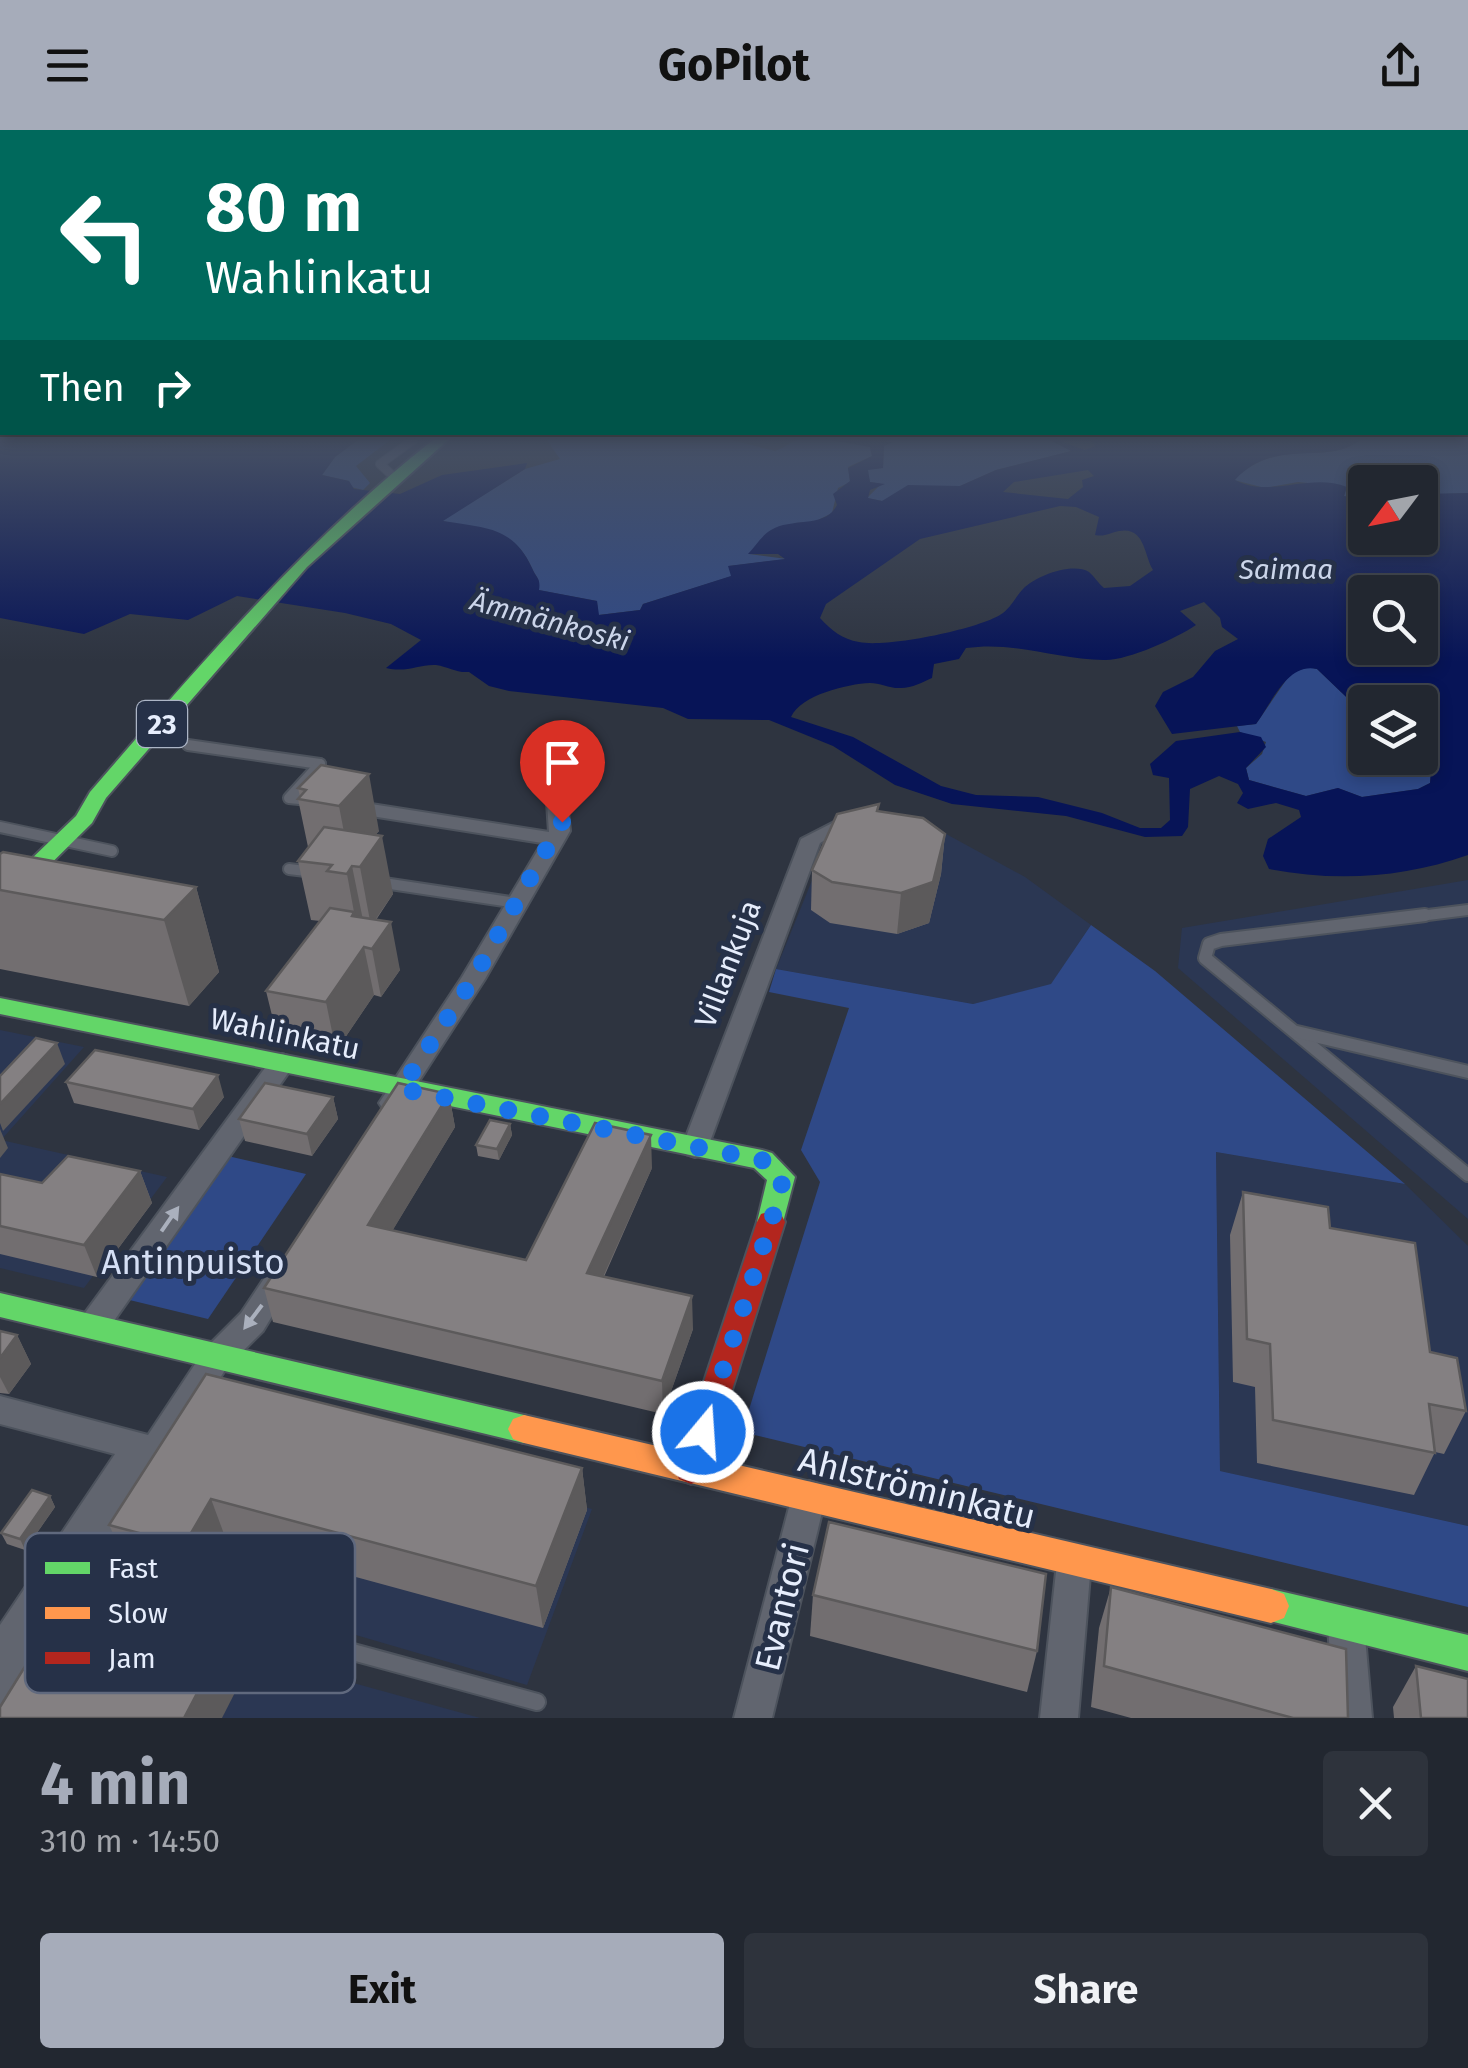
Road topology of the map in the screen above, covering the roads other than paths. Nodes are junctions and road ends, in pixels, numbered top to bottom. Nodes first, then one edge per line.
1 (353, 514) edge
2 (188, 746) dead end
3 (557, 802) dead end
4 (330, 804) joint
5 (842, 824) edge
6 (0, 827) edge
7 (52, 838) junction
8 (555, 839) junction
9 (112, 851) dead end
10 (289, 868) dead end
11 (0, 872) edge
12 (327, 874) edge
13 (365, 880) edge
14 (0, 901) edge
15 (518, 904) junction
16 (1468, 910) edge
17 (0, 1006) edge
18 (1294, 1032) junction
19 (282, 1063) junction
20 (1468, 1072) edge
21 (401, 1089) junction
22 (372, 1133) edge
23 (695, 1147) junction
24 (1468, 1175) edge
25 (302, 1243) edge
26 (0, 1305) edge
27 (93, 1326) junction
28 (216, 1358) junction
29 (0, 1410) edge
30 (691, 1470) junction
31 (809, 1496) junction
32 (82, 1533) edge
33 (104, 1533) edge
34 (1074, 1563) junction
35 (25, 1619) edge
36 (1346, 1625) junction
37 (355, 1652) edge
38 (1468, 1653) edge
39 (25, 1654) edge
40 (0, 1657) edge
41 (0, 1692) edge
42 (537, 1702) dead end
43 (754, 1718) edge
44 (1058, 1718) edge
45 (1353, 1718) edge

1 - 7 main road, 23
2 - 4 lane
3 - 8 street
4 - 8 street
5 - 23 street, Villankuja
6 - 7 lane
7 - 9 lane
7 - 11 main road, 23
7 - 14 main road, 23
8 - 15 street
10 - 12 lane
13 - 15 lane
15 - 21 street
16 - 18 lane
17 - 19 main road, Wahlinkatu
18 - 20 lane
18 - 24 lane
19 - 21 main road, Wahlinkatu
27 -> 19 street
21 - 22 street
21 - 23 main road, Wahlinkatu
23 - 30 main road, Wahlinkatu
25 -> 28 street
26 - 27 main road, Ahlströminkatu
27 - 28 main road, Ahlströminkatu
28 - 30 main road, Ahlströminkatu
28 - 33 street
29 - 32 street
30 - 31 main road, Ahlströminkatu
31 - 34 main road, Ahlströminkatu
31 - 43 street, Evantori
34 - 36 main road, Ahlströminkatu
34 - 44 street
35 - 40 street
36 - 38 main road, Ahlströminkatu
36 - 45 street
37 - 42 lane
39 - 41 street

